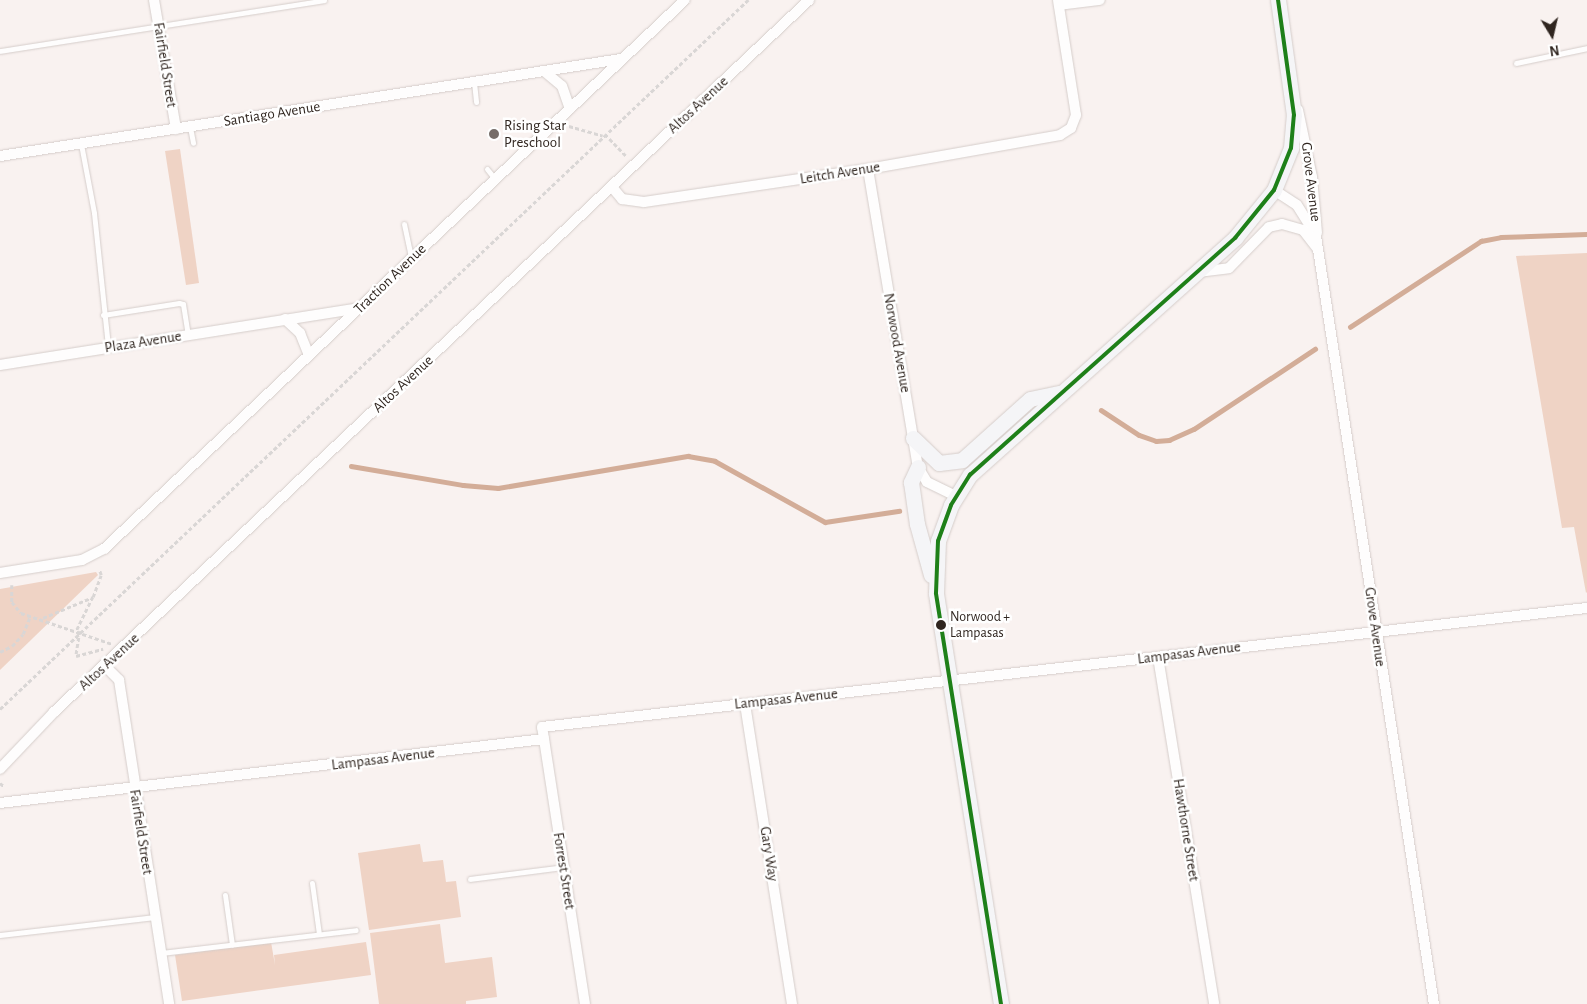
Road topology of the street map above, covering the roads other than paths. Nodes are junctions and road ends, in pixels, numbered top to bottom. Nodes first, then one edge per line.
1 (154, 0) edge
2 (324, 0) edge
3 (685, 0) edge
4 (809, 0) edge
5 (1100, 0) edge
6 (1278, 0) edge
7 (1059, 3) edge
8 (158, 26) junction
9 (1587, 48) edge
10 (0, 51) edge
11 (622, 59) junction
12 (1516, 63) dead end
13 (544, 71) junction
14 (474, 82) junction
15 (1292, 86) junction
16 (476, 102) dead end
17 (570, 109) junction
18 (190, 127) junction
19 (176, 129) junction
20 (193, 143) dead end
21 (81, 144) junction
22 (0, 156) edge
23 (488, 169) dead end
24 (868, 169) junction
25 (495, 179) junction
26 (612, 187) junction
27 (1274, 190) junction
28 (404, 224) dead end
29 (1318, 249) junction
30 (411, 259) junction
31 (1198, 272) junction
32 (360, 308) junction
33 (103, 315) junction
34 (285, 319) junction
35 (188, 335) junction
36 (108, 347) junction
37 (309, 356) junction
38 (0, 364) edge
39 (1059, 393) junction
40 (913, 438) junction
41 (918, 467) junction
42 (956, 496) junction
43 (0, 573) edge
44 (936, 592) junction
45 (1587, 608) edge
46 (1376, 632) junction
47 (1158, 657) junction
48 (105, 666) junction
49 (950, 680) junction
50 (746, 704) junction
51 (544, 739) junction
52 (0, 769) edge
53 (134, 789) junction
54 (0, 803) edge
55 (564, 867) junction
56 (470, 879) dead end
57 (312, 883) dead end
58 (224, 895) dead end
59 (155, 917) junction
60 (356, 930) dead end
61 (319, 934) junction
62 (0, 935) edge
63 (232, 944) junction
64 (160, 953) junction
65 (168, 1004) edge
66 (585, 1004) edge
67 (792, 1004) edge
68 (1002, 1004) edge
69 (1214, 1004) edge
70 (1434, 1004) edge

1 - 8 street, Fairfield Street
2 - 8 lane
3 - 11 street, Traction Avenue
4 - 26 street, Altos Avenue
5 - 7 street
6 - 15 main road, Grove Avenue
7 - 24 street, Leitch Avenue
8 - 10 lane
8 - 19 street, Fairfield Street
9 - 12 lane
11 - 13 street, Santiago Avenue
11 - 17 street, Traction Avenue
13 - 14 street, Santiago Avenue
13 - 17 street
14 - 16 lane
14 - 18 street, Santiago Avenue
15 - 27 main road, Grove Avenue
15 - 29 street, Grove Avenue
17 - 25 street, Traction Avenue
18 - 19 street, Santiago Avenue
18 - 20 lane
19 - 21 street, Santiago Avenue
21 - 22 street, Santiago Avenue
21 - 33 lane
23 - 25 lane
24 - 26 street, Leitch Avenue
24 - 40 street, Norwood Avenue
25 - 30 street, Traction Avenue
26 - 48 street, Altos Avenue
27 - 29 street, Grove Avenue
27 - 31 main road
28 - 30 lane
29 - 31 street
29 - 46 street, Grove Avenue
30 - 32 street, Traction Avenue
31 - 39 main road
32 - 34 street, Plaza Avenue
32 - 37 street, Traction Avenue
33 - 35 lane
33 - 36 lane
34 - 35 street, Plaza Avenue
34 - 37 street
35 - 36 street, Plaza Avenue
36 - 38 street, Plaza Avenue
37 - 43 street, Traction Avenue
39 - 40 main road
39 - 42 main road
40 - 41 street, Norwood Avenue
41 - 42 street
41 - 44 main road
42 - 44 main road
44 - 49 main road
45 - 46 street, Lampasas Avenue
46 - 47 street, Lampasas Avenue
46 - 70 street, Grove Avenue
47 - 49 street, Lampasas Avenue
47 - 69 street, Hawthorne Street
48 - 52 street, Altos Avenue
48 - 53 street, Fairfield Street
49 - 50 street, Lampasas Avenue
49 - 68 main road
50 - 51 street, Lampasas Avenue
50 - 67 street, Gary Way
51 - 53 street, Lampasas Avenue
51 - 55 street, Forrest Street
53 - 54 street, Lampasas Avenue
53 - 59 street, Fairfield Street
55 - 56 lane
55 - 66 street, Forrest Street
57 - 61 lane
58 - 63 lane
59 - 62 lane
59 - 64 street, Fairfield Street
60 - 61 lane
61 - 63 lane
63 - 64 lane
64 - 65 street, Fairfield Street

